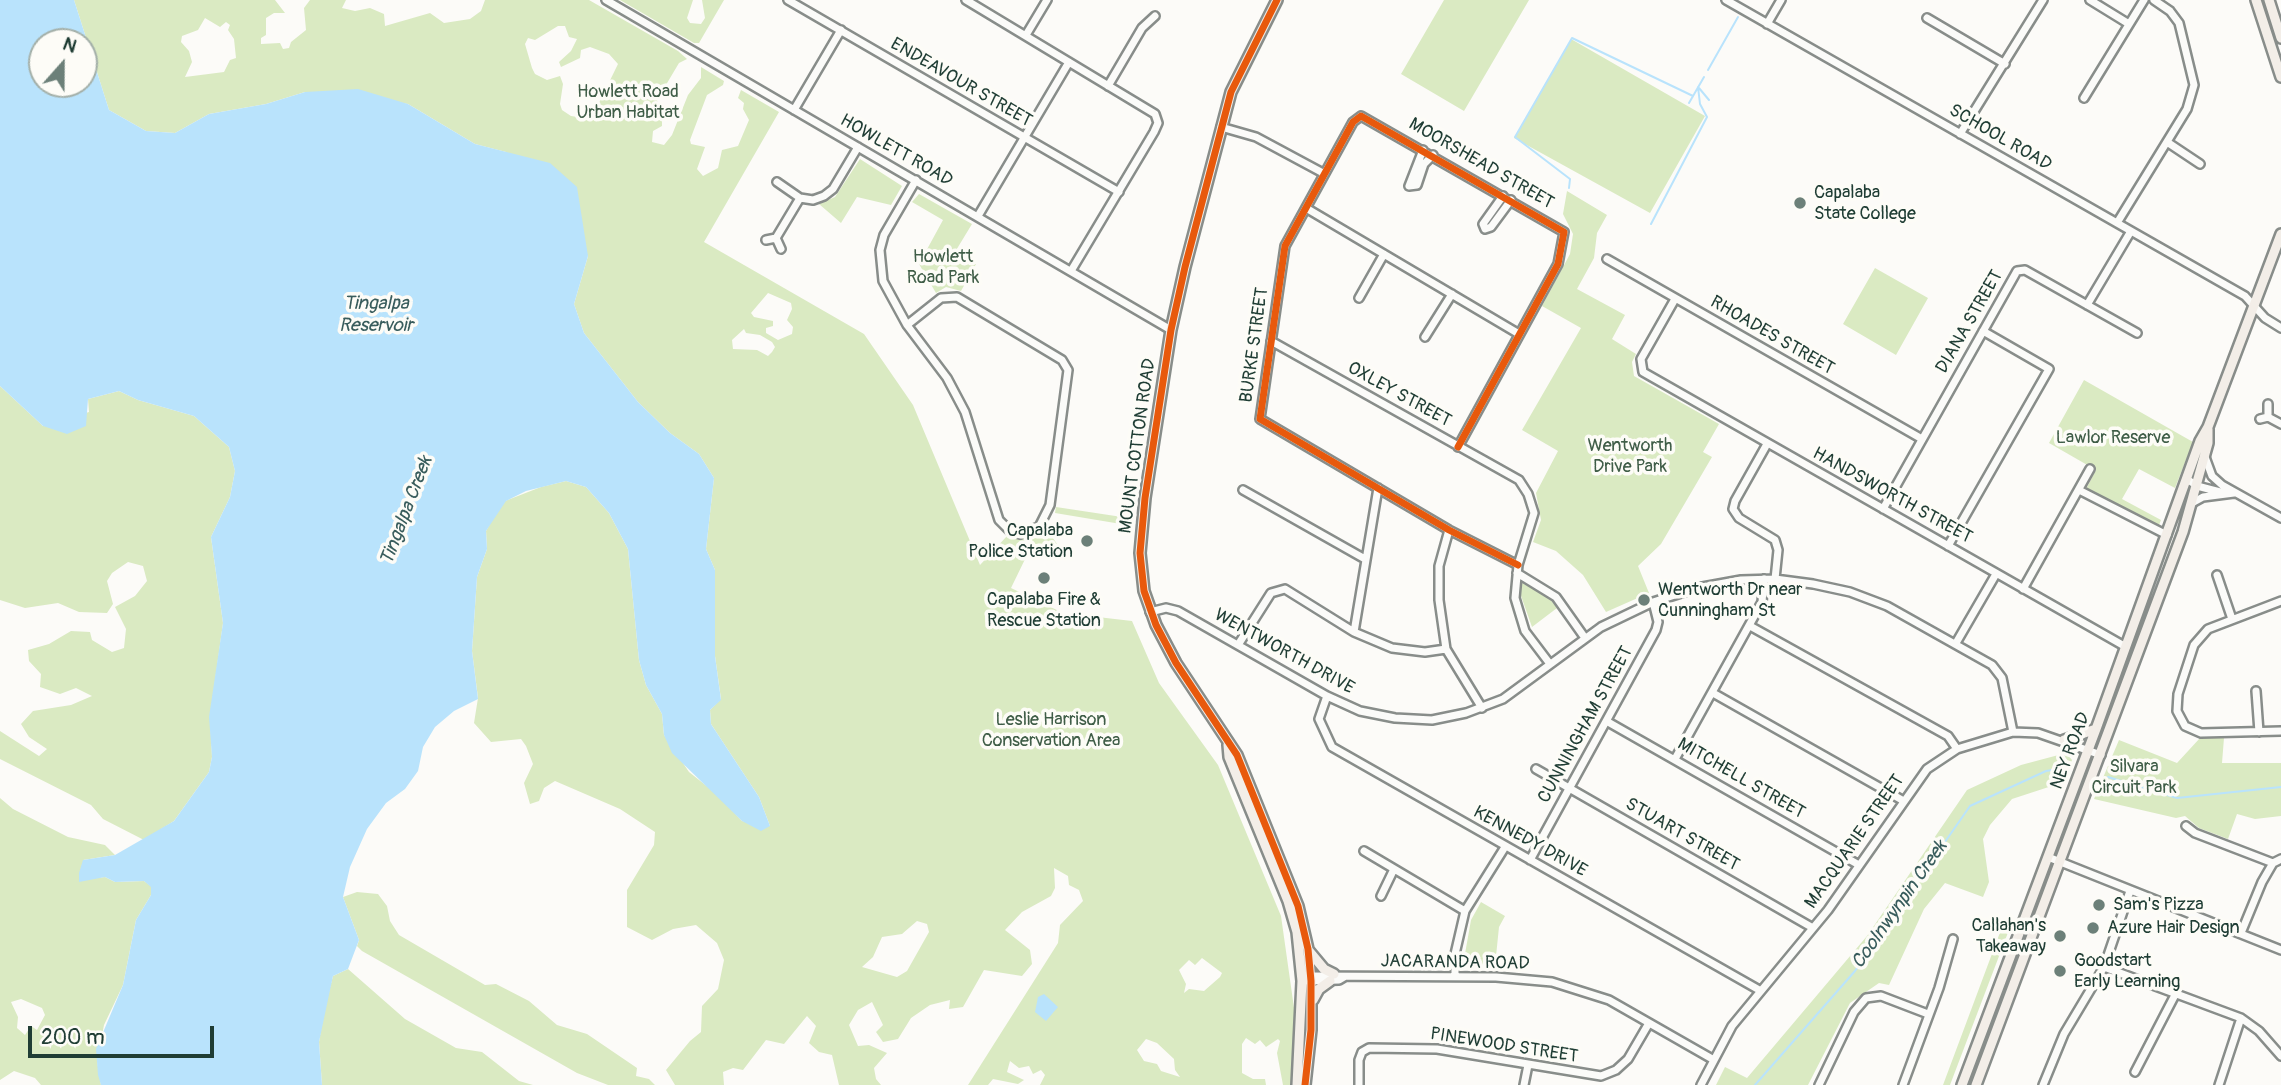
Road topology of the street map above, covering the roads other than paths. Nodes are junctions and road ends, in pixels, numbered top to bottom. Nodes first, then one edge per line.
1 (606, 0) edge
2 (789, 0) edge
3 (966, 0) edge
4 (1047, 0) edge
5 (1277, 0) edge
6 (1726, 0) edge
7 (1780, 0) edge
8 (2043, 0) edge
9 (2090, 0) edge
10 (2144, 0) edge
11 (2154, 0) edge
12 (2256, 0) edge
13 (2269, 0) edge
14 (1155, 16) dead end
15 (1927, 18) dead end
16 (1768, 24) junction
17 (2129, 24) junction
18 (841, 30) junction
19 (1026, 36) junction
20 (2281, 38) edge
21 (1069, 62) junction
22 (2005, 64) junction
23 (2281, 77) edge
24 (1108, 86) junction
25 (2084, 97) dead end
26 (794, 110) junction
27 (1353, 122) joint
28 (1221, 127) junction
29 (1960, 134) junction
30 (1025, 138) junction
31 (2166, 142) junction
32 (858, 147) junction
33 (1423, 150) junction
34 (1433, 155) junction
35 (2200, 164) dead end
36 (1323, 173) junction
37 (916, 180) junction
38 (776, 182) dead end
39 (784, 188) junction
40 (1119, 192) junction
41 (778, 196) dead end
42 (800, 198) junction
43 (1306, 208) junction
44 (978, 216) junction
45 (2117, 223) junction
46 (2131, 231) junction
47 (2281, 234) edge
48 (776, 238) junction
49 (766, 240) dead end
50 (781, 249) dead end
51 (1384, 254) junction
52 (1607, 259) dead end
53 (1071, 271) junction
54 (1452, 294) junction
55 (1359, 298) dead end
56 (1675, 299) junction
57 (2087, 305) junction
58 (2255, 307) junction
59 (907, 325) junction
60 (2281, 328) edge
61 (1171, 330) junction
62 (1983, 331) junction
63 (2137, 333) dead end
64 (1519, 334) junction
65 (1425, 337) dead end
66 (1271, 341) junction
67 (2268, 404) dead end
68 (2281, 424) edge
69 (2208, 427) junction
70 (1922, 439) junction
71 (1767, 444) junction
72 (1458, 447) junction
73 (2204, 456) junction
74 (2090, 469) dead end
75 (2187, 479) junction
76 (2197, 482) junction
77 (2222, 485) junction
78 (1378, 488) junction
79 (1243, 490) dead end
80 (2079, 490) junction
81 (2231, 493) junction
82 (2192, 503) junction
83 (1882, 509) junction
84 (2281, 518) edge
85 (1449, 530) junction
86 (2167, 535) junction
87 (1948, 546) junction
88 (1365, 559) junction
89 (1517, 569) junction
90 (1996, 574) junction
91 (2217, 575) dead end
92 (1764, 579) junction
93 (1775, 579) junction
94 (2023, 589) junction
95 (2281, 601) edge
96 (1653, 602) junction
97 (1150, 612) junction
98 (2232, 619) junction
99 (1750, 626) junction
100 (1354, 632) junction
101 (1585, 638) junction
102 (1956, 643) junction
103 (1238, 645) junction
104 (2126, 647) junction
105 (1446, 649) junction
106 (1550, 664) junction
107 (2256, 691) dead end
108 (1713, 693) junction
109 (1327, 696) junction
110 (1482, 708) junction
111 (1608, 722) junction
112 (2096, 729) junction
113 (2281, 731) edge
114 (2013, 732) junction
115 (2259, 732) junction
116 (2064, 740) junction
117 (1228, 744) junction
118 (1957, 749) junction
119 (2088, 750) junction
120 (2101, 755) junction
121 (1675, 760) junction
122 (1536, 769) dead end
123 (1569, 789) junction
124 (1902, 800) junction
125 (2186, 826) dead end
126 (1505, 847) junction
127 (1364, 851) dead end
128 (2048, 857) junction
129 (1530, 860) junction
130 (2277, 861) edge
131 (2060, 862) junction
132 (1859, 864) junction
133 (1394, 869) junction
134 (2130, 891) junction
135 (1381, 896) dead end
136 (1465, 911) junction
137 (1814, 928) junction
138 (2241, 933) junction
139 (1954, 939) dead end
140 (1308, 949) junction
141 (2281, 950) edge
142 (2104, 967) junction
143 (1332, 977) junction
144 (1455, 977) junction
145 (1306, 978) junction
146 (1761, 991) junction
147 (2176, 993) junction
148 (1312, 1003) junction
149 (1928, 1014) junction
150 (2241, 1018) junction
151 (1649, 1023) junction
152 (2281, 1056) edge
153 (1714, 1060) junction
154 (1528, 1065) junction
155 (2136, 1072) dead end
156 (1601, 1076) junction
157 (1297, 1085) edge
158 (1306, 1085) edge
159 (1359, 1085) edge
160 (1524, 1085) edge
161 (1603, 1085) edge
162 (1701, 1085) edge
163 (1819, 1085) edge
164 (1903, 1085) edge
165 (1962, 1085) edge
166 (1976, 1085) edge
167 (2043, 1085) edge
168 (2219, 1085) edge

1 - 26 street, HOWLETT ROAD
2 - 18 street, ENDEAVOUR STREET
3 - 19 street
4 - 19 street
5 - 28 main road, MOUNT COTTON ROAD
6 - 16 street, SCHOOL ROAD
7 - 16 street
8 - 22 street
9 - 17 street
10 - 17 street
11 - 31 street
12 - 23 main road
13 - 20 main road
14 - 24 street
15 - 22 street
16 - 29 street, SCHOOL ROAD
17 - 25 street
18 - 26 street
18 - 30 street, ENDEAVOUR STREET
19 - 21 street
21 - 24 street
21 - 30 street
22 - 29 street
24 - 40 street
26 - 32 street, HOWLETT ROAD
27 - 33 street, MOORSHEAD STREET
27 - 36 street, BURKE STREET
28 - 36 street
28 - 61 main road, MOUNT COTTON ROAD
29 - 45 street, SCHOOL ROAD
30 - 40 street, ENDEAVOUR STREET
30 - 44 street
31 - 35 street
31 - 45 street
32 - 37 street, HOWLETT ROAD
32 - 42 street
33 - 34 street, MOORSHEAD STREET
33 - 34 street
34 - 64 street, MOORSHEAD STREET
36 - 43 street, BURKE STREET
37 - 44 street, HOWLETT ROAD
37 - 59 street
38 - 39 street
39 - 41 street
39 - 42 street
40 - 53 street
42 - 48 street
43 - 51 street
43 - 66 street, BURKE STREET
44 - 53 street, HOWLETT ROAD
45 - 46 street, SCHOOL ROAD
46 - 57 street
46 - 58 street, SCHOOL ROAD
47 - 58 main road, NEY ROAD
48 - 49 street
48 - 50 street
51 - 54 street
51 - 55 street
52 - 56 street, RHOADES STREET
53 - 61 street, HOWLETT ROAD
54 - 64 street
54 - 65 street
56 - 70 street, RHOADES STREET
56 - 71 street, HANDSWORTH STREET
57 - 62 street, DIANA STREET
57 - 63 street, DIANA STREET
58 - 60 street, SCHOOL ROAD
58 - 69 main road, NEY ROAD
59 - 59 street
61 - 97 main road, MOUNT COTTON ROAD
62 - 70 street, DIANA STREET
62 - 87 street
64 - 72 street, MOORSHEAD STREET
66 - 72 street, OXLEY STREET
66 - 78 street, BURKE STREET
67 - 68 street
69 - 73 main road, NEY ROAD
69 - 75 main road, NEY ROAD
70 - 83 street, DIANA STREET
71 - 83 street, HANDSWORTH STREET
71 - 93 street
72 - 89 street, OXLEY STREET
73 - 76 main road, NEY ROAD
73 - 77 street
74 - 80 street
75 - 76 street
75 - 86 main road, NEY ROAD
76 - 77 street
76 - 81 street
76 - 82 main road, NEY ROAD
77 - 81 street
78 - 85 street, BURKE STREET
78 - 88 street
79 - 88 street
80 - 86 street
80 - 94 street
81 - 82 street
81 - 84 street
82 - 120 main road, NEY ROAD
83 - 87 street, HANDSWORTH STREET
85 - 89 street, BURKE STREET
85 - 105 street
86 - 104 main road, NEY ROAD
87 - 90 street, HANDSWORTH STREET
88 - 100 street
89 - 101 street, BURKE STREET
89 - 106 street, OXLEY STREET
90 - 94 street, HANDSWORTH STREET
90 - 102 street
91 - 98 street
92 - 93 street, WENTWORTH DRIVE
92 - 96 street, WENTWORTH DRIVE
92 - 99 street
93 - 102 street, WENTWORTH DRIVE
94 - 104 street, HANDSWORTH STREET
95 - 98 street
96 - 101 street, WENTWORTH DRIVE
96 - 111 street, CUNNINGHAM STREET
97 - 103 street, WENTWORTH DRIVE
97 - 117 main road, MOUNT COTTON ROAD
98 - 115 street
99 - 108 street
99 - 118 street
100 - 103 street
100 - 105 street
101 - 106 street, WENTWORTH DRIVE
102 - 114 street, WENTWORTH DRIVE
103 - 109 street, WENTWORTH DRIVE
104 - 112 main road, NEY ROAD
105 - 110 street
106 - 110 street, WENTWORTH DRIVE
107 - 115 street
108 - 121 street
108 - 124 street
109 - 110 street, WENTWORTH DRIVE
109 - 126 street, KENNEDY DRIVE
111 - 121 street, MITCHELL STREET
111 - 123 street, CUNNINGHAM STREET
112 - 116 main road
112 - 119 main road, NEY ROAD
113 - 115 street
114 - 116 street, MACQUARIE STREET
114 - 118 street, MACQUARIE STREET
116 - 119 street, MACQUARIE STREET
117 - 140 main road, MOUNT COTTON ROAD
117 - 145 main road, MOUNT COTTON ROAD
118 - 124 street, MACQUARIE STREET
119 - 120 street, MACQUARIE STREET
119 - 128 main road, NEY ROAD
120 - 131 main road, NEY ROAD
121 - 132 street, MITCHELL STREET
122 - 123 street, STUART STREET
123 - 129 street, CUNNINGHAM STREET
123 - 137 street, STUART STREET
124 - 132 street, MACQUARIE STREET
125 - 130 street
126 - 129 street, KENNEDY DRIVE
126 - 136 street
127 - 133 street
128 - 131 street
128 - 165 main road, NEY ROAD
129 - 146 street, KENNEDY DRIVE
130 - 138 street
131 - 134 street
131 - 166 main road, NEY ROAD
132 - 137 street, MACQUARIE STREET
133 - 135 street
133 - 136 street
134 - 138 street
134 - 142 street
136 - 144 street
137 - 146 street, MACQUARIE STREET
138 - 141 street
139 - 149 street
140 - 143 main road
140 - 145 main road, MOUNT COTTON ROAD
142 - 147 street
142 - 167 street
143 - 144 street, JACARANDA ROAD
143 - 145 street, JACARANDA ROAD
143 - 148 main road
144 - 151 street, JACARANDA ROAD
145 - 148 main road, MOUNT COTTON ROAD
145 - 157 main road, MOUNT COTTON ROAD
146 - 153 street, MACQUARIE STREET
147 - 150 street
147 - 155 street
148 - 158 main road, MOUNT COTTON ROAD
149 - 163 street
149 - 164 street
150 - 152 street
150 - 168 street
151 - 153 street, JACARANDA ROAD
151 - 156 street, PINEWOOD STREET
153 - 162 street, MACQUARIE STREET
154 - 156 street, PINEWOOD STREET
154 - 159 street, PINEWOOD STREET
154 - 160 street
156 - 161 street

